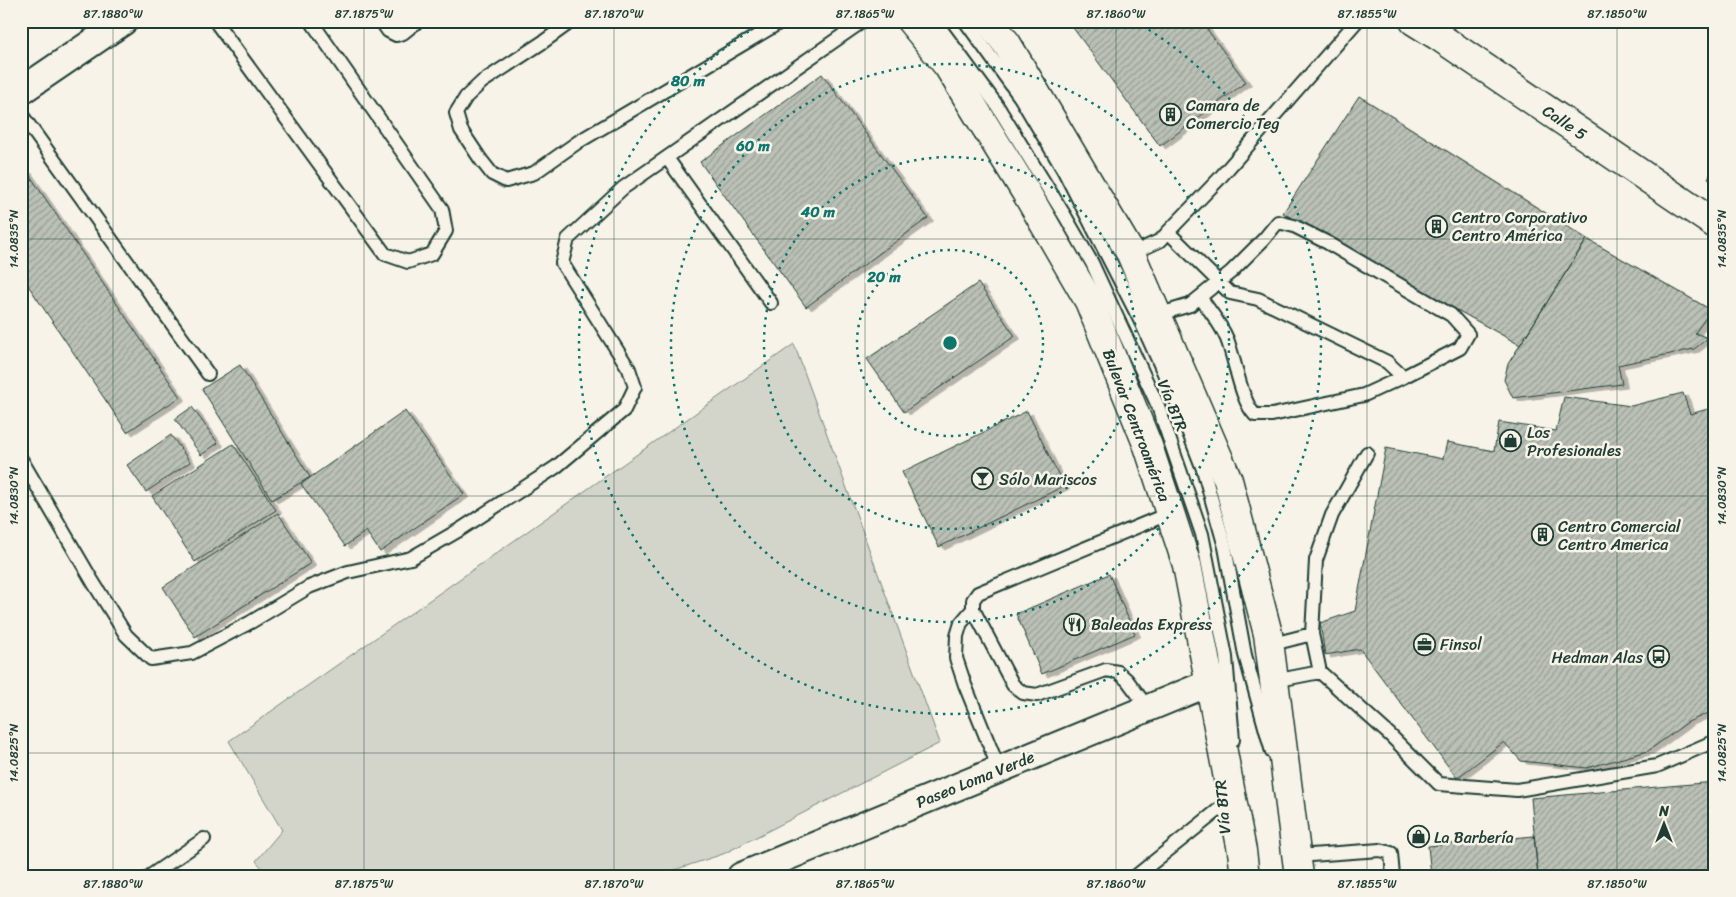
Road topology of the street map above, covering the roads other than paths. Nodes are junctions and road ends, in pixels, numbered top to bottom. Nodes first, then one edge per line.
1 (124, 21) edge
2 (215, 21) edge
3 (311, 21) edge
4 (381, 21) edge
5 (418, 21) edge
6 (572, 21) edge
7 (782, 21) edge
8 (863, 21) edge
9 (911, 21) edge
10 (935, 21) edge
11 (965, 21) edge
12 (989, 21) edge
13 (1357, 21) edge
14 (1414, 21) edge
15 (21, 91) edge
16 (21, 114) edge
17 (666, 158) junction
18 (1712, 217) edge
19 (1168, 232) junction
20 (1131, 254) junction
21 (1219, 282) junction
22 (1200, 296) junction
23 (771, 303) dead end
24 (1158, 314) junction
25 (208, 374) dead end
26 (1403, 377) junction
27 (1366, 453) dead end
28 (21, 460) edge
29 (1170, 513) junction
30 (973, 609) junction
31 (1312, 634) junction
32 (1269, 645) junction
33 (1320, 672) junction
34 (1274, 681) junction
35 (1209, 683) junction
36 (1148, 708) junction
37 (1715, 741) edge
38 (1000, 769) junction
39 (1232, 799) junction
40 (204, 839) dead end
41 (1297, 855) edge
42 (1243, 864) edge
43 (150, 876) edge
44 (741, 876) edge
45 (1136, 876) edge
46 (1393, 876) edge

1 - 15 street
2 - 3 lane
4 - 5 lane
6 - 7 lane
8 - 17 lane
9 - 29 main road, Bulevar Centroamérica
10 - 42 lane, Vía BTR
11 - 41 lane, Vía BTR
12 - 20 main road
13 - 19 lane
14 - 18 main road, Calle 5
16 - 25 lane
17 - 23 lane
17 - 28 lane
19 - 20 lane
19 - 21 lane
20 - 24 main road
21 - 22 lane
21 - 26 lane
21 - 26 lane
22 - 24 lane
22 - 26 lane
24 - 32 main road
27 - 31 lane
29 - 30 lane
29 - 35 main road, Bulevar Centroamérica
30 - 36 lane
30 - 38 lane
31 - 32 lane
31 - 33 lane
32 - 34 main road
33 - 34 lane
33 - 37 lane
34 - 41 main road
35 - 36 street, Paseo Loma Verde
35 - 39 main road, Bulevar Centroamérica
36 - 38 street, Paseo Loma Verde
38 - 44 street, Paseo Loma Verde
39 - 42 main road, Bulevar Centroamérica
39 - 45 lane
40 - 43 lane
41 - 46 lane

